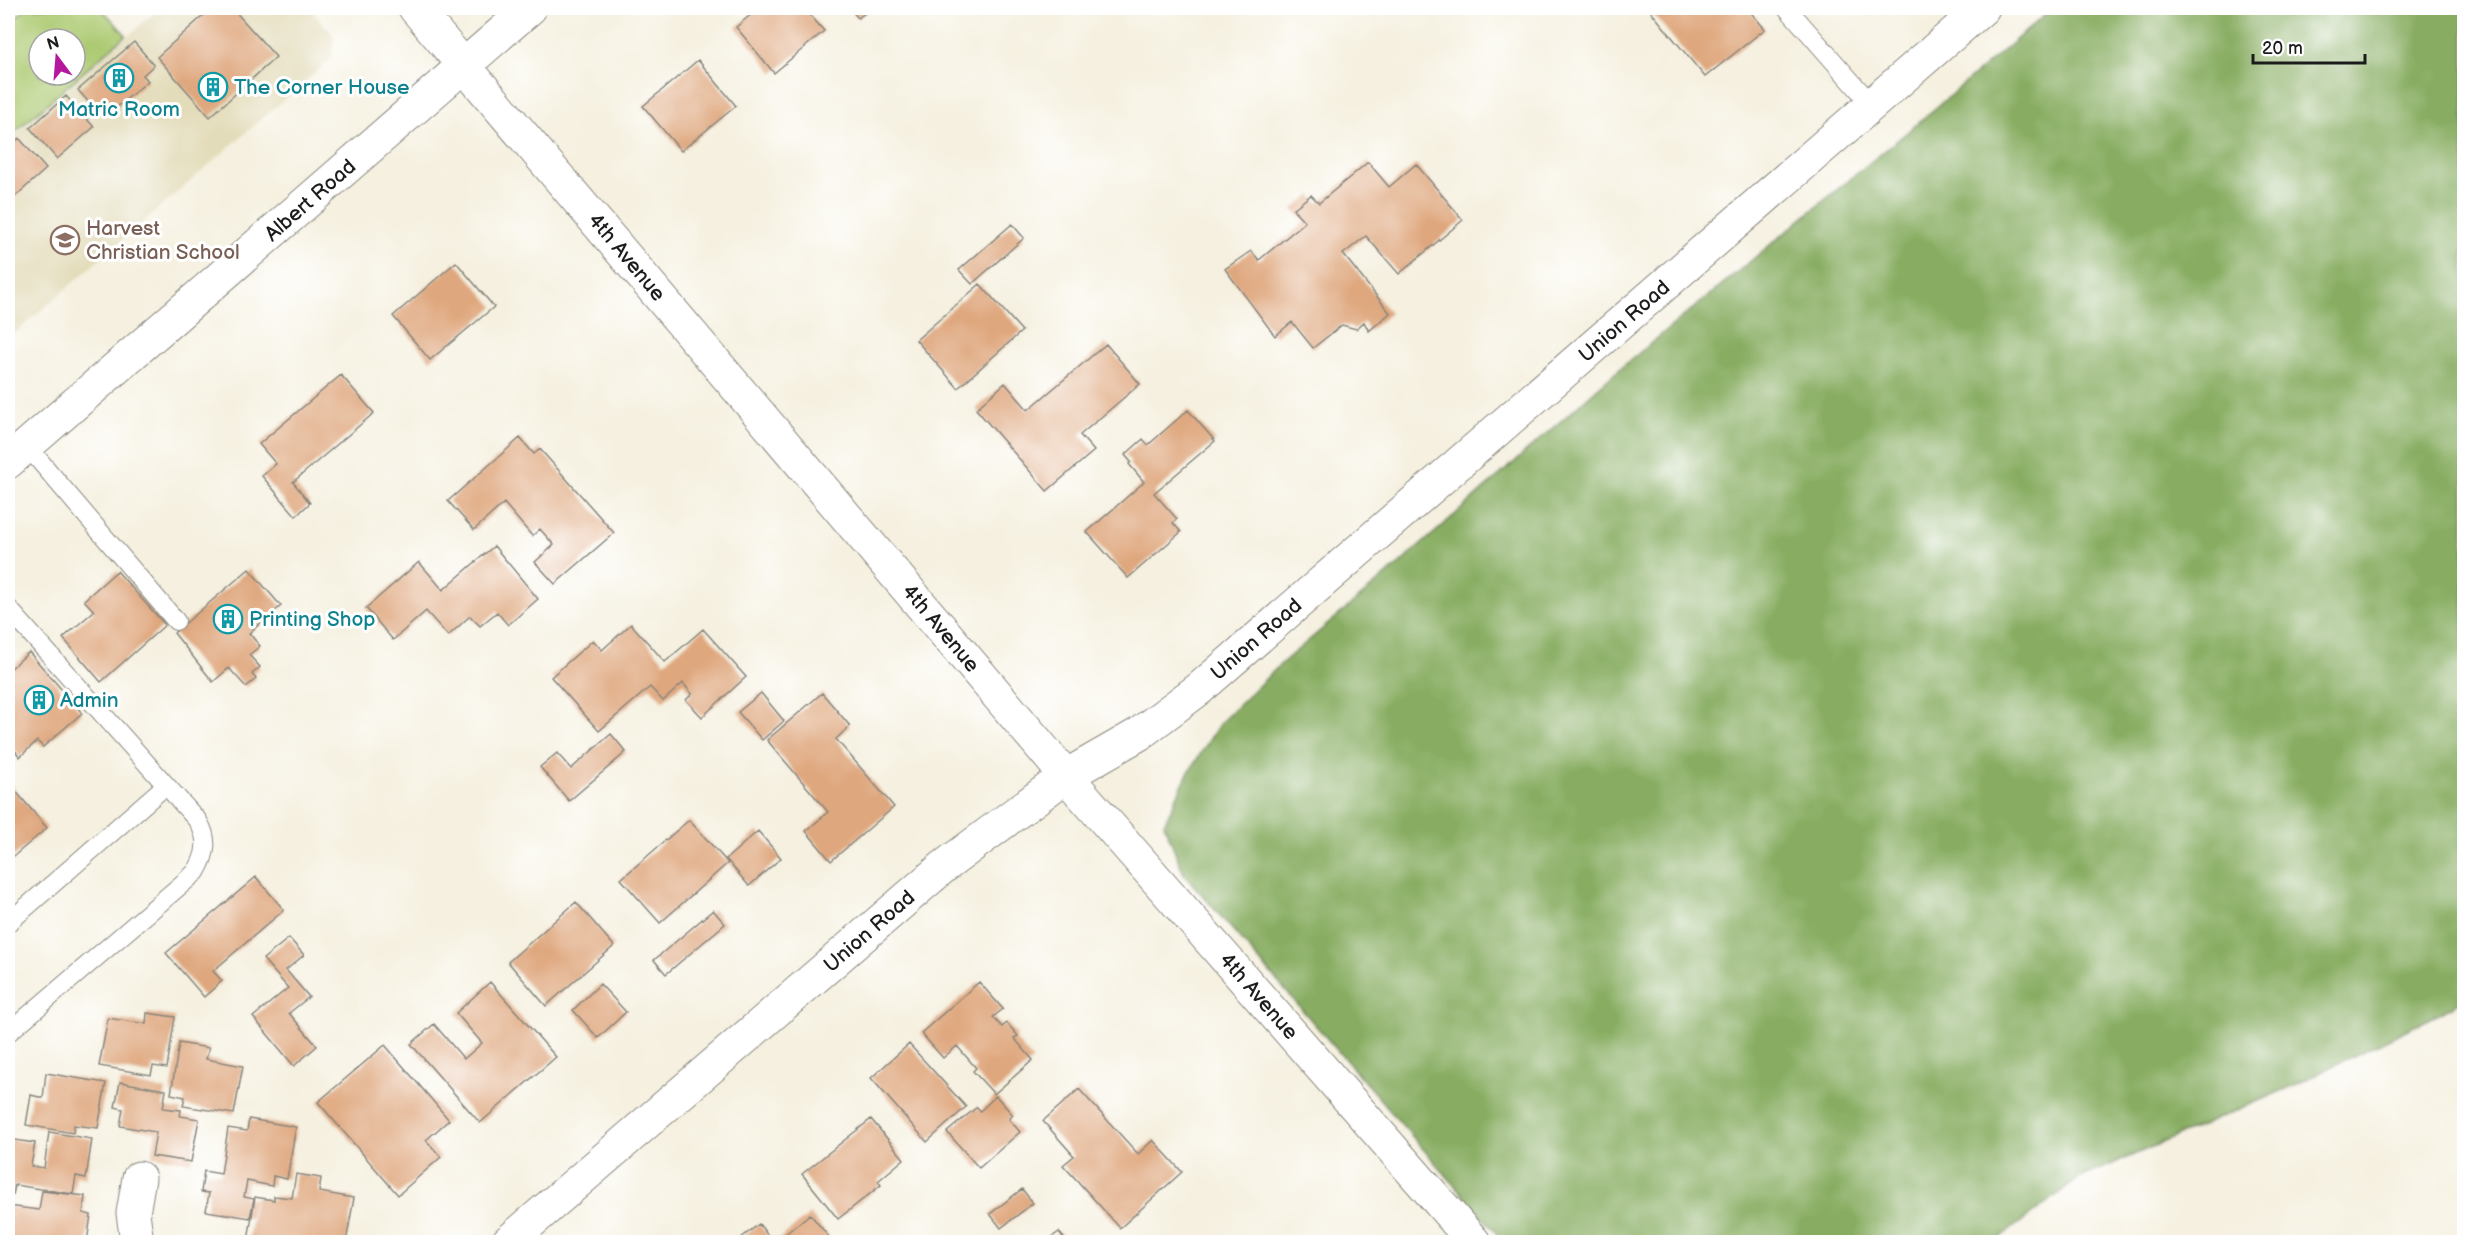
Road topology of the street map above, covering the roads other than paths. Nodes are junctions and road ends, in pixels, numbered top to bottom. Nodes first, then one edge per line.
1 (415, 8) edge
2 (530, 8) edge
3 (1787, 8) edge
4 (1983, 8) edge
5 (465, 65) junction
6 (1872, 105) junction
7 (17, 454) edge
8 (8, 608) edge
9 (176, 621) dead end
10 (1066, 776) junction
11 (165, 786) junction
12 (8, 923) edge
13 (8, 1033) edge
14 (139, 1178) dead end
15 (137, 1242) edge
16 (508, 1242) edge
17 (1474, 1242) edge

1 - 5 street, 4th Avenue
2 - 5 street, Albert Road
3 - 6 lane
4 - 6 street, Union Road
5 - 7 street, Albert Road
5 - 10 street, 4th Avenue
6 - 10 street, Union Road
7 - 9 lane
8 - 11 lane
10 - 16 street, Union Road
10 - 17 street, 4th Avenue
11 - 12 lane
11 - 13 lane
14 - 15 street

